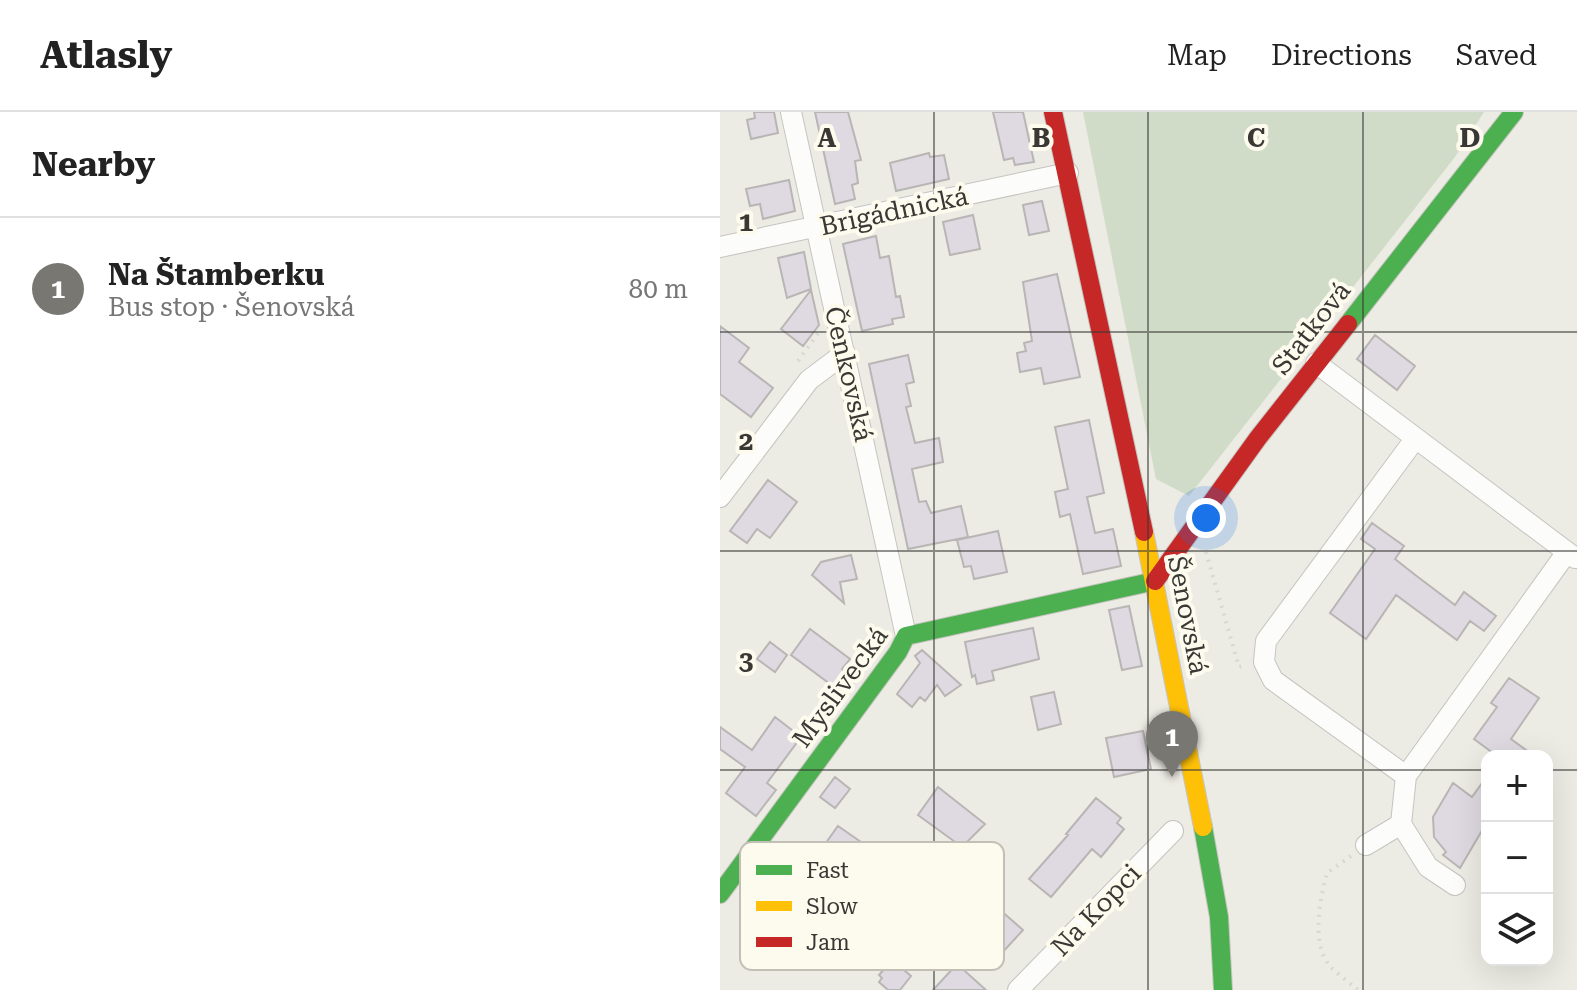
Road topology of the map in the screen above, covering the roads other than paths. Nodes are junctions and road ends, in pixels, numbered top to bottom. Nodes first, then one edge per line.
1 (791, 112) edge
2 (1053, 112) edge
3 (1514, 112) edge
4 (1068, 173) junction
5 (815, 229) junction
6 (720, 247) edge
7 (845, 353) junction
8 (1316, 363) junction
9 (1415, 439) junction
10 (720, 497) edge
11 (1572, 555) edge
12 (1155, 581) junction
13 (906, 636) junction
14 (1406, 776) junction
15 (1401, 824) junction
16 (1173, 831) dead end
17 (758, 842) edge
18 (1366, 845) road end
19 (740, 867) edge
20 (1455, 885) dead end
21 (720, 894) edge
22 (1018, 990) edge
23 (1223, 990) edge

1 - 5 street, Čenkovská
2 - 4 street, Šenovská
3 - 8 street, Statková
4 - 5 street, Brigádnická
4 - 12 street, Šenovská
5 - 6 street, Brigádnická
5 - 7 street, Čenkovská
7 - 10 street
7 - 13 street, Čenkovská
8 - 9 street
8 - 12 street, Statková
9 - 11 street
9 - 14 street
11 - 14 street
12 - 13 street, Myslivecká
12 - 23 street, Šenovská
13 - 17 street, Myslivecká
14 - 15 street
15 - 18 street
15 - 20 street
16 - 22 street, Na Kopci
19 - 21 street, Myslivecká

